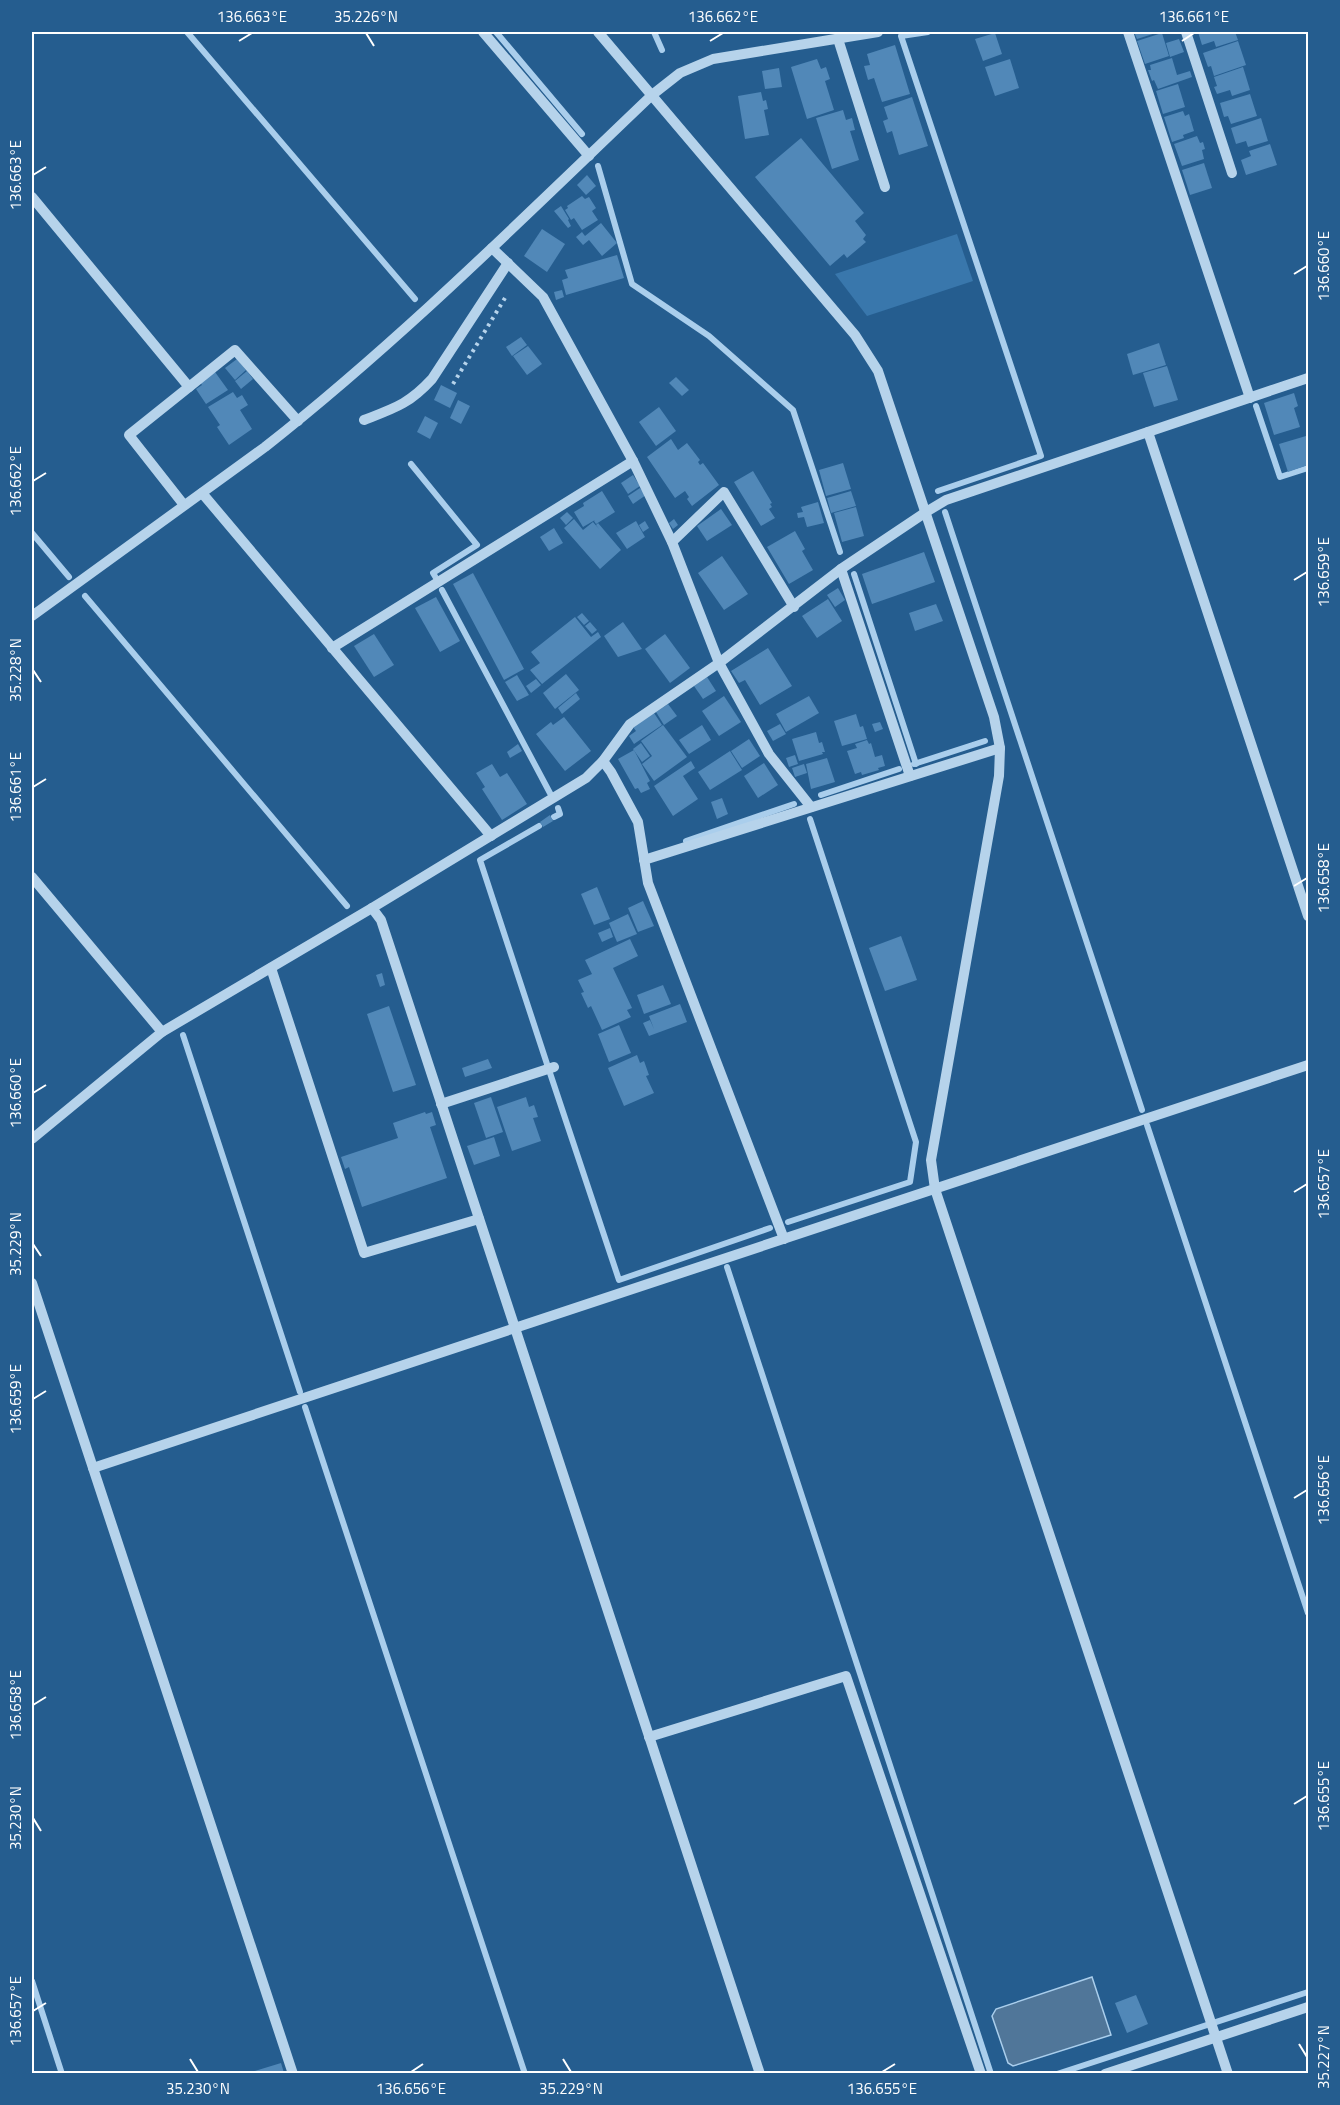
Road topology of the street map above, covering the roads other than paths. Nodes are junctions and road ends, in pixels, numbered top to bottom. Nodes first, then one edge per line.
1 (483, 32) edge
2 (598, 32) edge
3 (879, 32) edge
4 (1128, 32) edge
5 (1186, 32) edge
6 (838, 39) junction
7 (652, 96) junction
8 (589, 156) junction
9 (1232, 173) dead end
10 (885, 187) dead end
11 (32, 197) edge
12 (492, 248) junction
13 (508, 263) junction
14 (1308, 378) edge
15 (189, 387) junction
16 (1250, 398) junction
17 (364, 420) dead end
18 (298, 421) junction
19 (1148, 432) junction
20 (633, 461) junction
21 (202, 493) junction
22 (184, 505) junction
23 (926, 512) junction
24 (672, 542) junction
25 (841, 569) junction
26 (794, 607) junction
27 (32, 616) edge
28 (332, 648) junction
29 (719, 663) junction
30 (1000, 748) junction
31 (603, 761) junction
32 (910, 776) junction
33 (811, 807) junction
34 (491, 836) junction
35 (644, 860) junction
36 (32, 877) edge
37 (372, 908) junction
38 (1308, 916) edge
39 (271, 968) junction
40 (162, 1032) junction
41 (1308, 1065) edge
42 (554, 1067) dead end
43 (441, 1104) junction
44 (32, 1139) edge
45 (935, 1189) junction
46 (479, 1219) junction
47 (784, 1239) junction
48 (32, 1283) edge
49 (515, 1329) junction
50 (93, 1468) junction
51 (649, 1737) junction
52 (1308, 2007) edge
53 (1215, 2034) junction
54 (293, 2073) edge
55 (760, 2073) edge
56 (981, 2073) edge
57 (1105, 2073) edge
58 (1228, 2073) edge

1 - 8 street
2 - 7 street
3 - 6 street
4 - 16 street
5 - 9 street
6 - 7 street
6 - 10 street
7 - 8 street
7 - 23 street
8 - 12 street
11 - 15 street
12 - 13 street
12 - 18 street
13 - 17 street
13 - 20 street
14 - 16 street
15 - 18 street
15 - 22 street
16 - 19 street
18 - 21 street
19 - 23 street
19 - 38 street
20 - 24 street
20 - 28 street
21 - 22 street
21 - 28 street
22 - 27 street
23 - 25 street
23 - 30 street
24 - 26 street
24 - 29 street
25 - 26 street
25 - 32 street
26 - 29 street
28 - 34 street
29 - 31 street
29 - 33 street
30 - 32 street
30 - 45 street
31 - 34 street
31 - 35 street
32 - 33 street
33 - 35 street
34 - 37 street
35 - 47 street
36 - 40 street
37 - 39 street
37 - 43 street
39 - 40 street
39 - 46 street
40 - 44 street
41 - 45 street
42 - 43 street
43 - 46 street
45 - 47 street
45 - 53 street
46 - 49 street
47 - 49 street
48 - 50 street
49 - 50 street
49 - 51 street
50 - 54 street
51 - 55 street
51 - 56 street
52 - 53 street
53 - 57 street
53 - 58 street

